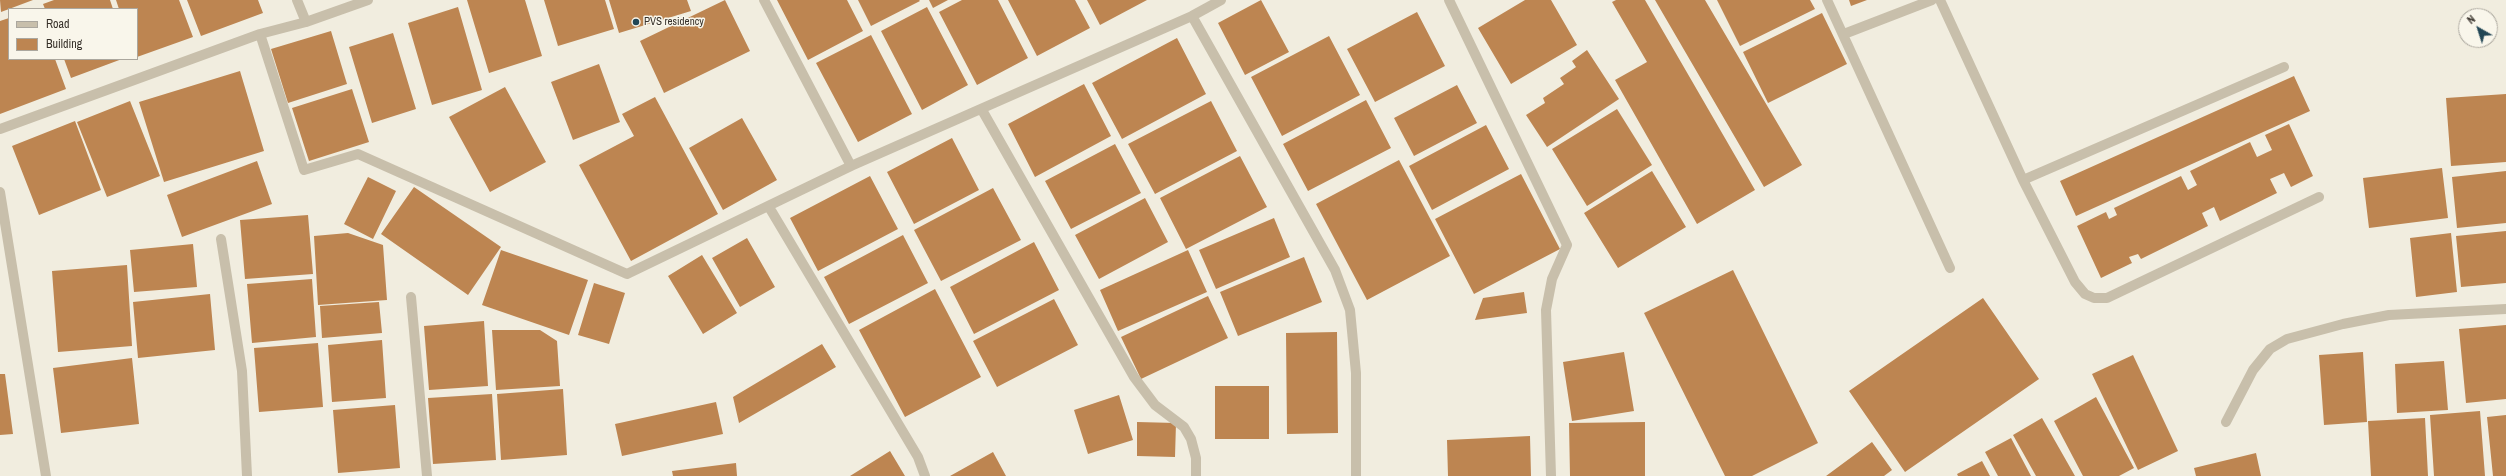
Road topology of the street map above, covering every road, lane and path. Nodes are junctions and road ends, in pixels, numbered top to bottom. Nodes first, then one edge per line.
1 (297, 0) edge
2 (368, 0) edge
3 (764, 0) edge
4 (1221, 0) edge
5 (1449, 0) edge
6 (1827, 0) edge
7 (1932, 0) edge
8 (1940, 0) edge
9 (1192, 16) junction
10 (306, 22) junction
11 (260, 34) junction
12 (1844, 34) junction
13 (2284, 67) dead end
14 (982, 110) junction
15 (0, 129) edge
16 (850, 166) junction
17 (2023, 180) junction
18 (0, 192) edge
19 (2319, 197) dead end
20 (769, 207) junction
21 (222, 239) dead end
22 (1950, 268) dead end
23 (411, 297) dead end
24 (2506, 309) edge
25 (2226, 422) dead end
26 (46, 476) edge
27 (247, 476) edge
28 (427, 476) edge
29 (925, 476) edge
30 (1196, 476) edge
31 (1356, 476) edge
32 (1551, 476) edge

1 - 10 street
2 - 10 street
3 - 16 street
4 - 9 street
5 - 32 street
6 - 12 street
7 - 12 street
8 - 17 street
9 - 14 street
9 - 31 street
10 - 11 street
11 - 15 street
11 - 20 street
12 - 22 street
13 - 17 street
14 - 16 street
14 - 30 street
16 - 20 street
17 - 19 street
18 - 26 street
20 - 29 street
21 - 27 street
23 - 28 street
24 - 25 street

